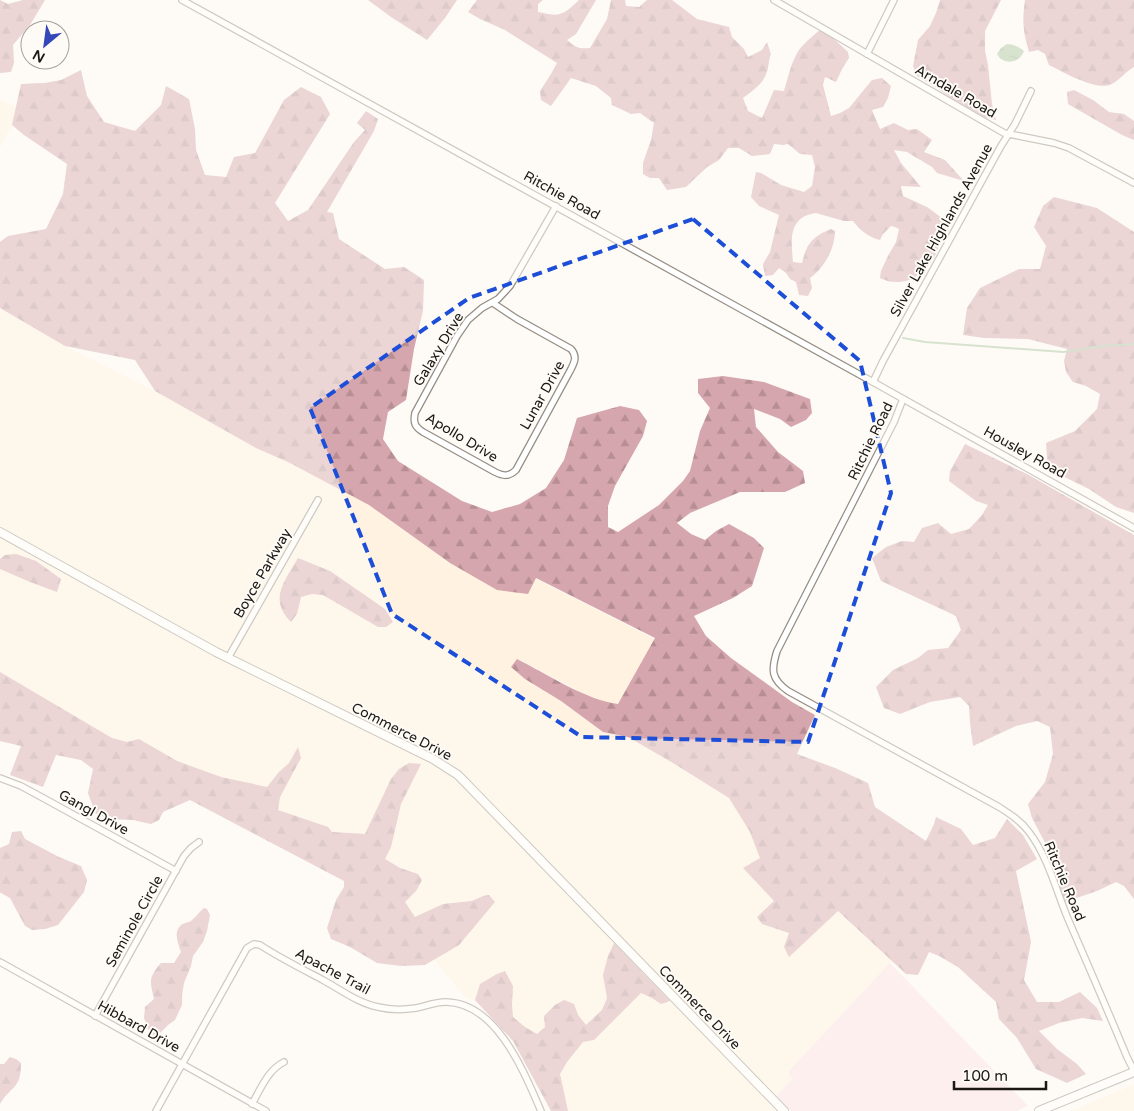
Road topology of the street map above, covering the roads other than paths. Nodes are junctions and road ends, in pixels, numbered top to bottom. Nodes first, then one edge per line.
1 (182, 0) edge
2 (774, 0) edge
3 (894, 0) edge
4 (866, 54) junction
5 (1031, 91) dead end
6 (1009, 134) junction
7 (1134, 182) edge
8 (556, 206) junction
9 (493, 303) junction
10 (874, 382) junction
11 (903, 399) junction
12 (415, 413) joint
13 (506, 476) joint
14 (318, 500) dead end
15 (1134, 528) edge
16 (0, 532) edge
17 (228, 658) junction
18 (0, 778) edge
19 (199, 842) dead end
20 (176, 871) junction
21 (0, 962) edge
22 (95, 1016) junction
23 (284, 1062) dead end
24 (182, 1064) junction
25 (1134, 1071) edge
26 (252, 1104) junction
27 (156, 1111) edge
28 (266, 1111) edge
29 (541, 1111) edge
30 (784, 1111) edge
31 (1039, 1111) edge

1 - 8 street, Ritchie Road
2 - 4 street, Arndale Road
3 - 4 street
4 - 6 street, Arndale Road
5 - 6 street, Silver Lake Highlands Avenue
6 - 7 street, Arndale Road
6 - 10 street, Silver Lake Highlands Avenue
8 - 9 street, Galaxy Drive
8 - 10 street, Ritchie Road
9 - 12 street, Galaxy Drive
9 - 13 street, Lunar Drive
10 - 11 street, Ritchie Road
11 - 15 street, Housley Road
11 - 25 street, Ritchie Road
12 - 13 street, Apollo Drive
14 - 17 street, Boyce Parkway
16 - 17 street, Commerce Drive
17 - 30 street, Commerce Drive
18 - 20 street, Gangl Drive
19 - 20 street, Seminole Circle
20 - 22 street, Seminole Circle
21 - 22 street, Hibbard Drive
22 - 24 street, Hibbard Drive
23 - 26 street
24 - 26 street, Hibbard Drive
24 - 27 street
24 - 29 street, Apache Trail
25 - 31 street
26 - 28 street, Hibbard Drive

